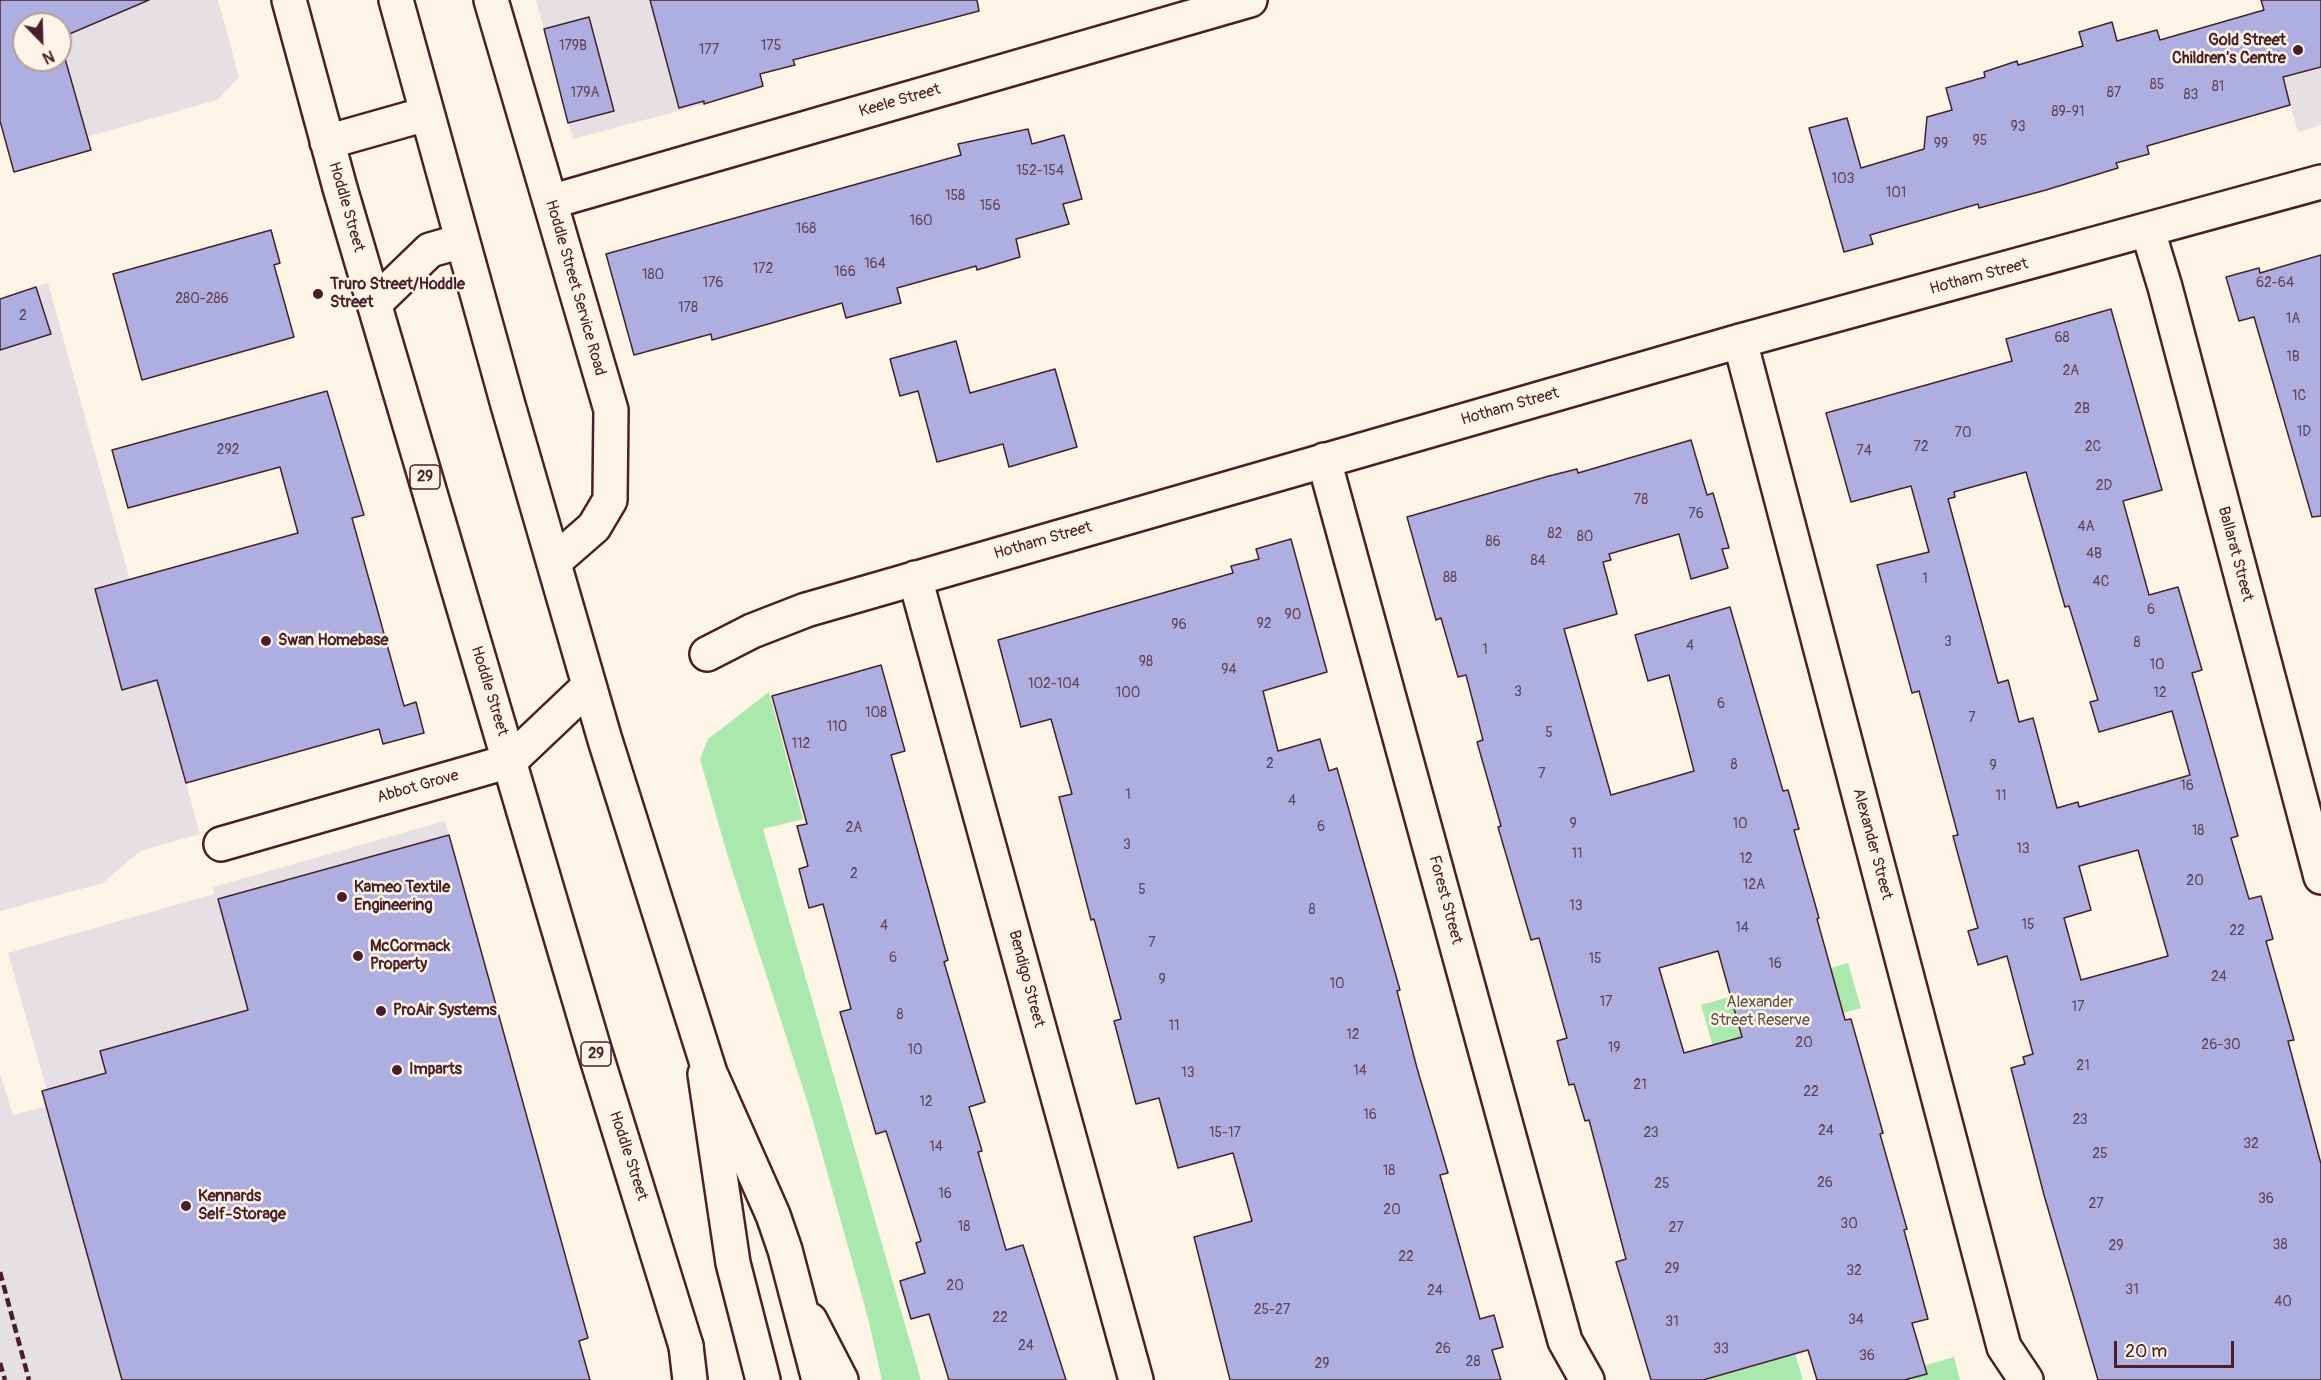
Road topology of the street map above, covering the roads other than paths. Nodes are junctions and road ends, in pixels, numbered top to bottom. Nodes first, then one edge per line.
1 (289, 0) edge
2 (396, 0) edge
3 (491, 0) edge
4 (1250, 0) edge
5 (426, 114) junction
6 (327, 142) junction
7 (2321, 182) edge
8 (550, 202) junction
9 (2148, 231) junction
10 (462, 241) junction
11 (374, 304) junction
12 (1740, 341) junction
13 (1324, 459) junction
14 (555, 561) junction
15 (915, 578) junction
16 (707, 654) dead end
17 (589, 686) junction
18 (510, 761) junction
19 (220, 844) dead end
20 (2321, 877) edge
21 (700, 1043) junction
22 (798, 1297) junction
23 (1565, 1341) junction
24 (2004, 1347) junction
25 (692, 1380) edge
26 (763, 1380) edge
27 (819, 1380) edge
28 (841, 1380) edge
29 (1136, 1380) edge
30 (1564, 1380) edge
31 (1587, 1380) edge
32 (1998, 1380) edge
33 (2025, 1380) edge

1 - 6 main road, Hoddle Street / 29
2 - 5 main road
3 - 8 main road, Hoddle Street Service Road
4 - 8 main road, Keele Street
5 - 6 main road
5 - 10 main road
6 - 11 main road, Hoddle Street / 29
7 - 9 main road, Hotham Street
8 - 14 main road, Hoddle Street Service Road
9 - 12 main road, Hotham Street
9 - 20 main road, Ballarat Street
10 - 11 main road
10 - 14 main road
11 - 18 main road, Hoddle Street / 29
12 - 13 main road, Hotham Street
12 - 24 main road, Alexander Street
13 - 15 main road, Hotham Street
13 - 23 main road, Forest Street
14 - 17 main road
15 - 16 main road, Hotham Street
15 - 29 main road, Bendigo Street
17 - 18 main road, Abbot Grove
17 - 21 main road
18 - 19 main road, Abbot Grove
18 - 25 main road, Hoddle Street / 29
21 - 22 main road
21 - 26 main road
22 - 27 main road
22 - 28 main road
23 - 30 main road, Forest Street
23 - 31 main road, Forest Street
24 - 32 main road, Alexander Street
24 - 33 main road, Alexander Street

